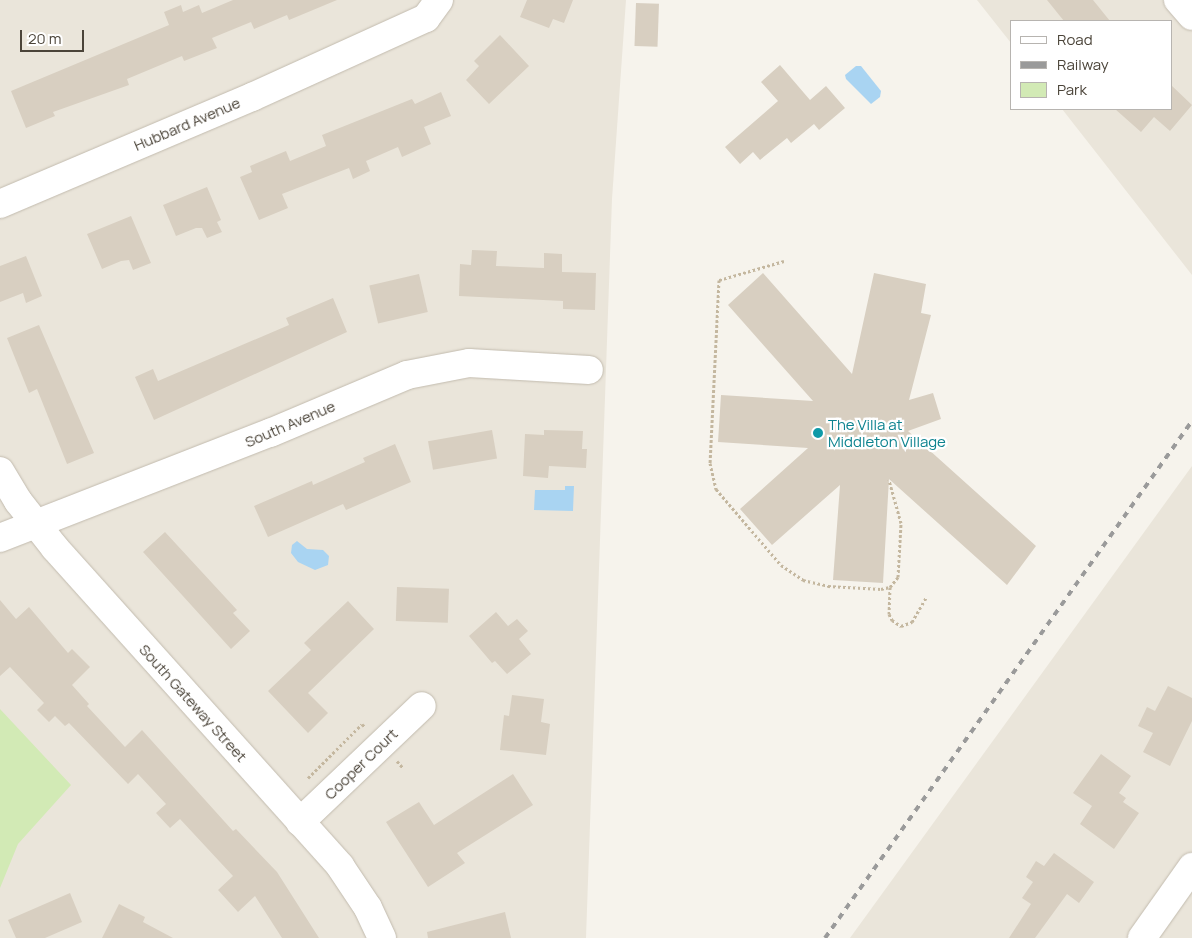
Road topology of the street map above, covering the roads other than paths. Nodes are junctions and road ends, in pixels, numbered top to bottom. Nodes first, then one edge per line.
1 (439, 0) edge
2 (1178, 0) edge
3 (1192, 16) edge
4 (0, 204) edge
5 (589, 370) dead end
6 (0, 471) edge
7 (36, 526) junction
8 (0, 538) edge
9 (422, 706) dead end
10 (300, 822) junction
11 (1192, 867) edge
12 (382, 938) edge
13 (1142, 938) edge

1 - 4 street, Hubbard Avenue
2 - 3 street
5 - 7 street, South Avenue
6 - 7 street, South Gateway Street
7 - 8 street, South Avenue
7 - 10 street, South Gateway Street
9 - 10 street, Cooper Court
10 - 12 street, South Gateway Street
11 - 13 street

